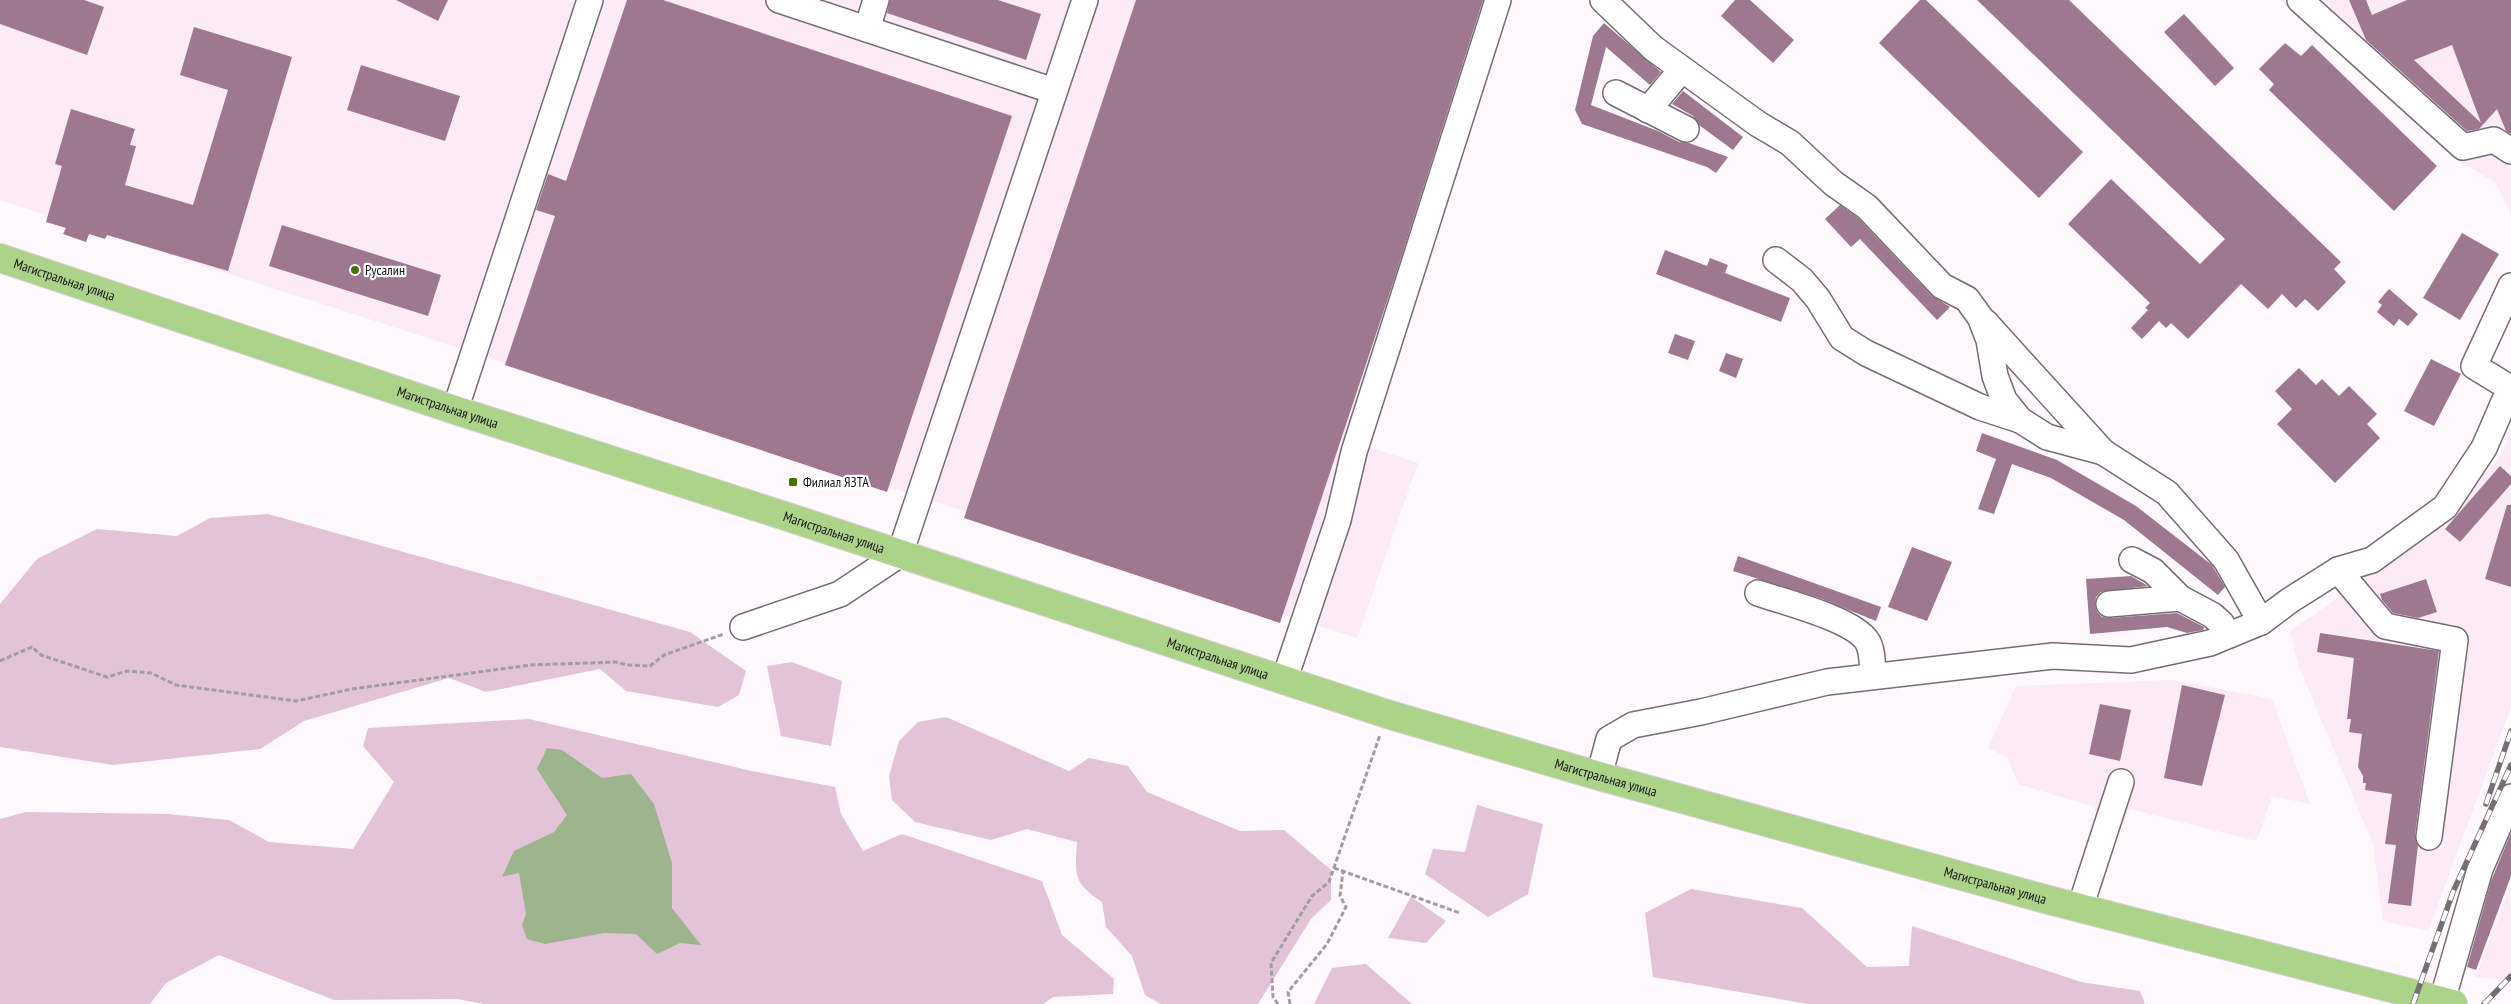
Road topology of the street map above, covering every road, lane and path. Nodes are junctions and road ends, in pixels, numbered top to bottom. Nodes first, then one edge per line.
1 (590, 0) edge
2 (779, 0) edge
3 (876, 0) edge
4 (1084, 0) edge
5 (1498, 0) edge
6 (1603, 0) edge
7 (2300, 0) edge
8 (867, 29) junction
9 (1682, 69) junction
10 (1054, 91) junction
11 (1616, 93) dead end
12 (1648, 110) junction
13 (1686, 129) dead end
14 (2511, 151) edge
15 (0, 258) edge
16 (1776, 260) dead end
17 (2511, 286) edge
18 (1980, 317) junction
19 (455, 410) junction
20 (2020, 420) junction
21 (2103, 452) junction
22 (900, 554) junction
23 (2132, 560) dead end
24 (2338, 570) junction
25 (1758, 593) dead end
26 (2180, 598) junction
27 (2109, 604) dead end
28 (2262, 622) junction
29 (743, 628) joint
30 (2229, 635) junction
31 (0, 661) edge
32 (1873, 675) junction
33 (1284, 680) junction
34 (1387, 714) junction
35 (1599, 776) junction
36 (2122, 782) dead end
37 (2511, 797) edge
38 (2429, 837) dead end
39 (1334, 868) junction
40 (1342, 871) junction
41 (2080, 908) junction
42 (1460, 913) dead end
43 (2448, 1003) edge
44 (1278, 1004) edge
45 (1290, 1004) edge

1 - 19 lane
2 - 8 lane
3 - 8 lane
4 - 10 lane
5 - 33 lane
6 - 9 lane
7 - 14 lane
8 - 10 lane
9 - 12 lane
9 - 18 lane
10 - 22 lane
11 - 12 lane
12 - 13 lane
15 - 19 main road, Магистральная улица
16 - 20 lane
17 - 24 lane
18 - 20 lane
18 - 21 lane
19 - 22 main road, Магистральная улица
20 - 21 lane
21 - 28 lane
22 - 29 lane
22 - 33 main road, Магистральная улица
23 - 26 lane
24 - 28 lane
24 - 38 lane
25 - 32 lane
26 - 27 lane
26 - 30 lane
28 - 30 lane
29 - 31 path
30 - 32 lane
32 - 35 lane
33 - 34 main road, Магистральная улица
34 - 35 main road, Магистральная улица
34 - 39 path
35 - 41 main road, Магистральная улица
36 - 41 lane
37 - 43 lane
39 - 40 path
39 - 44 path
40 - 42 path
40 - 45 path
41 - 43 main road, Магистральная улица

